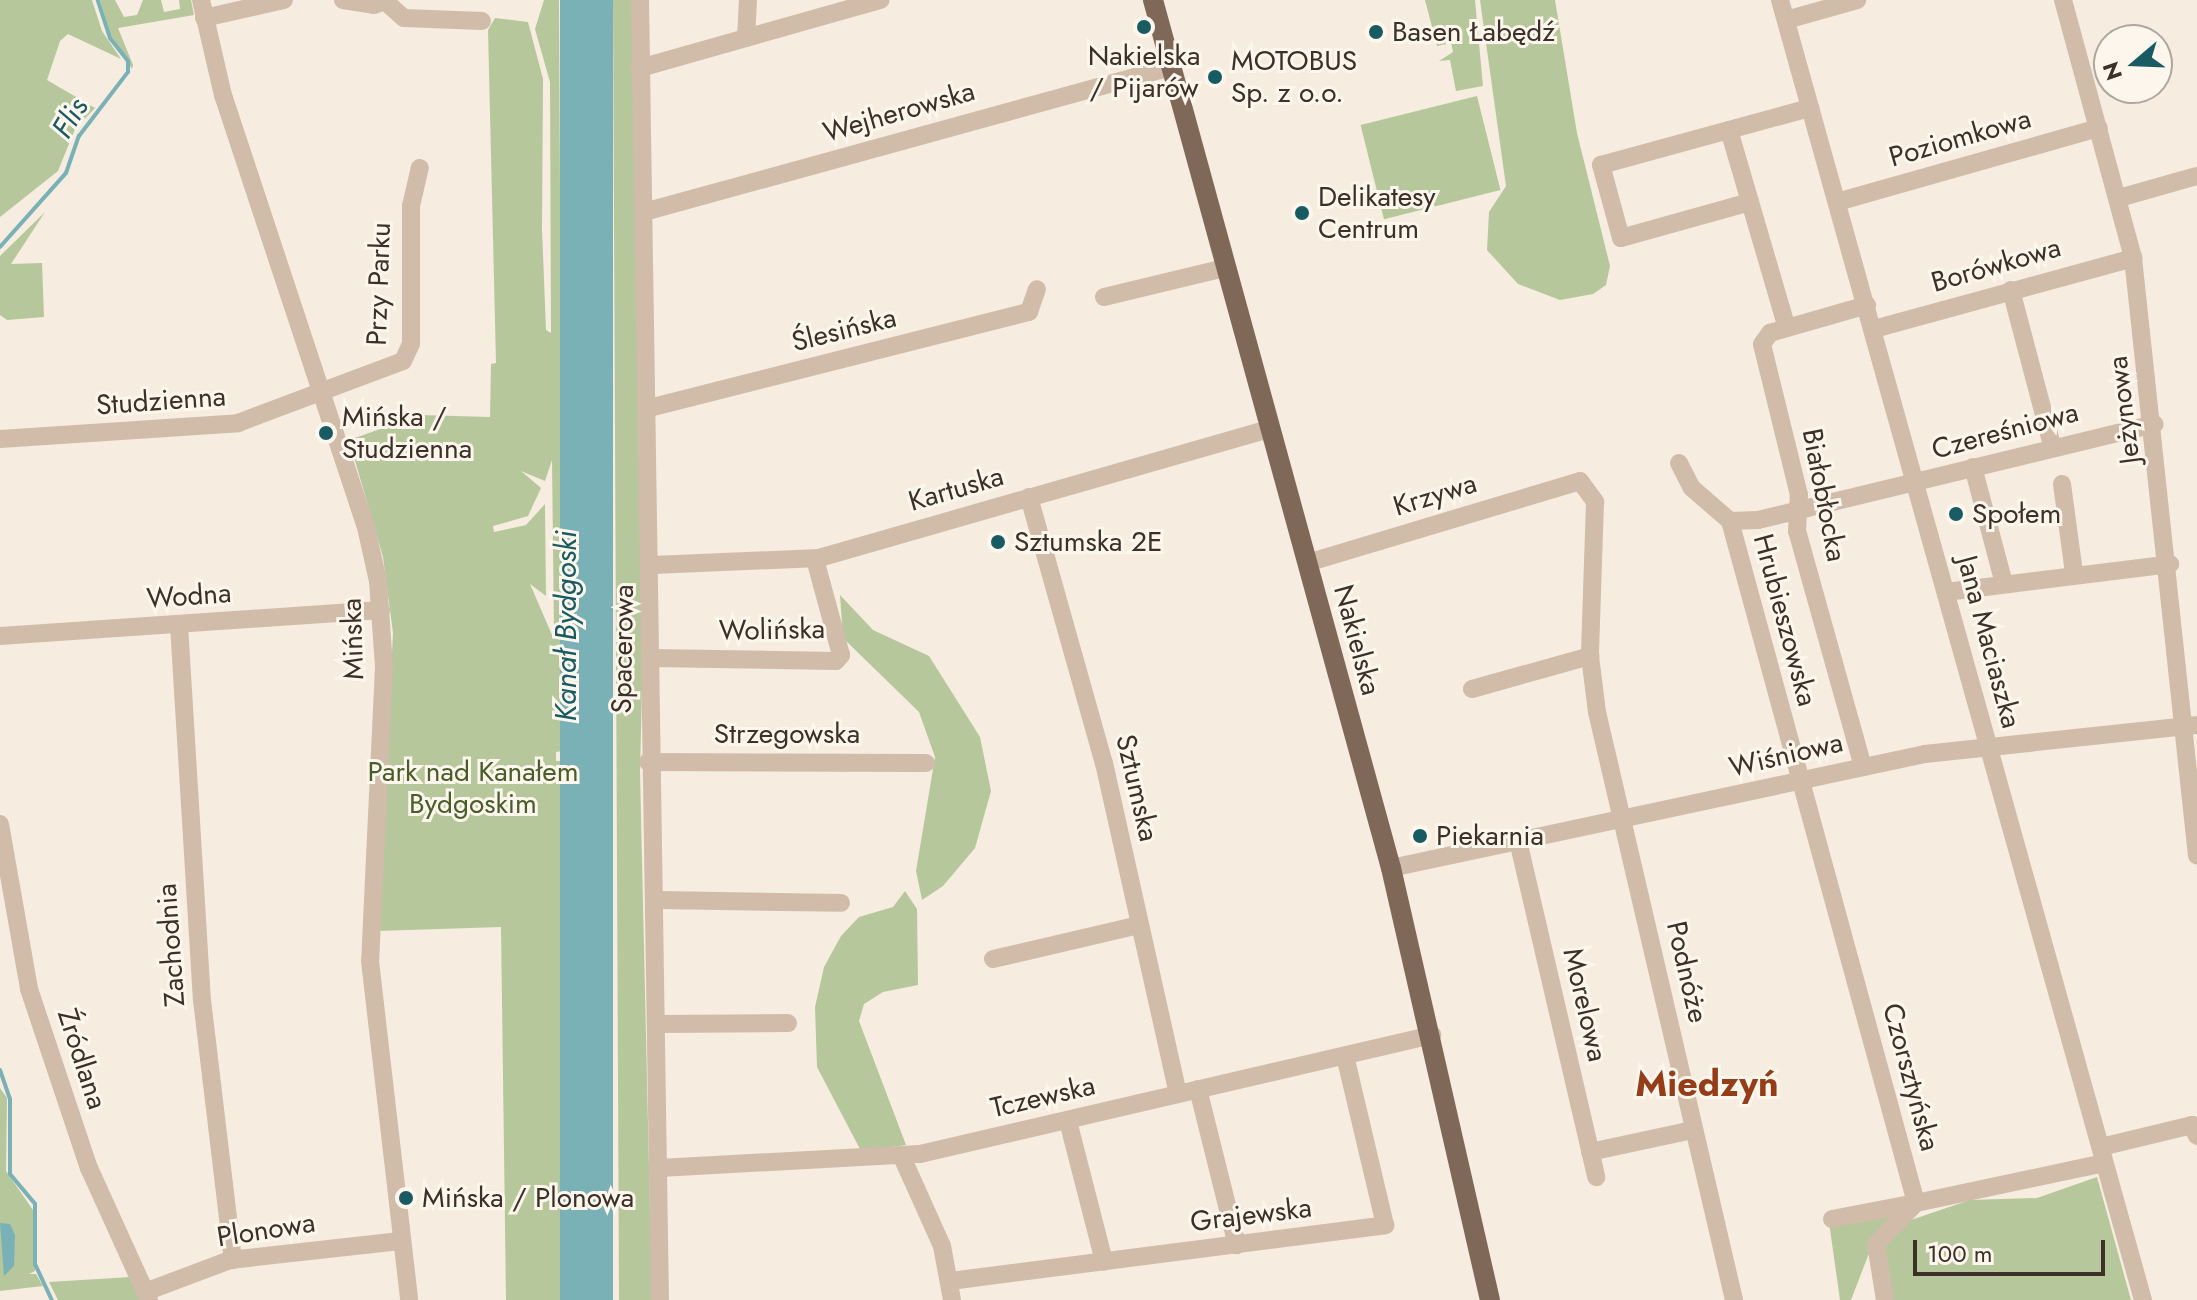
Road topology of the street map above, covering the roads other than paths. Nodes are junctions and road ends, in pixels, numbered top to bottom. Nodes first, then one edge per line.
1 (284, 0) edge
2 (343, 0) edge
3 (640, 0) edge
4 (748, 0) edge
5 (1153, 0) edge
6 (1780, 0) edge
7 (1857, 0) edge
8 (2063, 0) edge
9 (387, 1) edge
10 (875, 1) edge
11 (203, 9) edge
12 (1786, 20) junction
13 (482, 21) dead end
14 (746, 38) junction
15 (1171, 67) junction
16 (640, 68) junction
17 (1810, 108) junction
18 (2099, 128) junction
19 (1729, 130) junction
20 (420, 168) dead end
21 (2197, 176) edge
22 (2119, 198) junction
23 (1750, 202) junction
24 (1837, 202) junction
25 (644, 212) junction
26 (2133, 258) junction
27 (1225, 268) junction
28 (1037, 289) dead end
29 (2011, 290) junction
30 (1104, 297) dead end
31 (1867, 305) junction
32 (1787, 328) junction
33 (1874, 329) junction
34 (321, 395) junction
35 (649, 408) junction
36 (2155, 424) junction
37 (1269, 429) junction
38 (0, 439) edge
39 (2052, 445) junction
40 (1679, 463) dead end
41 (1973, 467) junction
42 (1580, 481) joint
43 (1917, 483) junction
44 (2062, 484) dead end
45 (1029, 497) junction
46 (1797, 513) junction
47 (1730, 521) junction
48 (815, 559) junction
49 (1307, 563) junction
50 (2170, 564) junction
51 (653, 565) junction
52 (2074, 573) junction
53 (2003, 580) junction
54 (1946, 592) junction
55 (381, 610) junction
56 (179, 625) junction
57 (0, 636) edge
58 (1590, 656) junction
59 (652, 658) junction
60 (1472, 689) dead end
61 (2189, 726) edge
62 (1988, 744) junction
63 (648, 762) junction
64 (926, 763) dead end
65 (1863, 767) junction
66 (1800, 780) junction
67 (1624, 821) junction
68 (0, 824) edge
69 (1519, 845) junction
70 (2197, 856) edge
71 (1391, 868) junction
72 (658, 900) junction
73 (841, 903) dead end
74 (1139, 925) junction
75 (993, 959) dead end
76 (788, 1023) dead end
77 (659, 1024) junction
78 (1432, 1035) junction
79 (1345, 1056) junction
80 (1198, 1089) junction
81 (1178, 1094) junction
82 (1068, 1121) junction
83 (1693, 1130) junction
84 (2197, 1136) edge
85 (1590, 1152) junction
86 (2102, 1155) junction
87 (902, 1157) junction
88 (659, 1168) junction
89 (1596, 1177) dead end
90 (1916, 1203) junction
91 (1832, 1219) dead end
92 (400, 1241) junction
93 (1237, 1245) junction
94 (233, 1260) junction
95 (1104, 1261) junction
96 (950, 1281) junction
97 (147, 1296) edge
98 (409, 1300) edge
99 (660, 1300) edge
100 (952, 1300) edge
101 (1490, 1300) edge
102 (1734, 1300) edge
103 (1885, 1300) edge
104 (2143, 1300) edge

1 - 11 street
2 - 9 street
3 - 16 street, Spacerowa
4 - 14 street
5 - 15 main road, Nakielska
6 - 12 street, Jana Maciaszka
7 - 12 street
8 - 18 street, Jeżynowa
9 - 13 street
10 - 14 street
11 - 34 street, Mińska
12 - 17 street, Jana Maciaszka
14 - 16 street
15 - 25 street, Wejherowska
15 - 27 main road, Nakielska
16 - 25 street, Spacerowa
17 - 19 street
17 - 24 street, Jana Maciaszka
18 - 22 street, Jeżynowa
18 - 24 street, Poziomkowa
19 - 23 street
19 - 23 street
20 - 34 street, Przy Parku
21 - 22 street
22 - 26 street, Jeżynowa
23 - 32 street
24 - 31 street, Jana Maciaszka
25 - 35 street, Spacerowa
26 - 29 street, Borówkowa
26 - 36 street, Jeżynowa
27 - 30 street
27 - 37 main road, Nakielska
28 - 35 street, Ślesińska
29 - 33 street, Borówkowa
29 - 39 street
31 - 32 street
31 - 33 street, Jana Maciaszka
32 - 46 street, Białobłocka
33 - 43 street, Jana Maciaszka
34 - 38 street, Studzienna
34 - 55 street, Mińska
35 - 51 street, Spacerowa
36 - 39 street, Czereśniowa
36 - 50 street, Jeżynowa
37 - 45 street, Kartuska
37 - 49 main road, Nakielska
39 - 41 street, Czereśniowa
40 - 47 street
41 - 43 street, Czereśniowa
41 - 53 street
42 - 49 street, Krzywa
42 - 58 street, Podnóże
43 - 46 street
43 - 54 street, Jana Maciaszka
44 - 52 street
45 - 48 street, Kartuska
45 - 74 street, Sztumska
46 - 47 street
46 - 65 street, Białobłocka
47 - 66 street, Hrubieszowska
48 - 51 street, Kartuska
48 - 59 street, Wolińska
49 - 71 main road, Nakielska
50 - 52 street
50 - 61 street, Jeżynowa
51 - 59 street, Spacerowa
52 - 53 street
53 - 54 street
54 - 62 street, Jana Maciaszka
55 - 56 street, Wodna
55 - 92 street, Mińska
56 - 57 street, Wodna
56 - 94 street, Zachodnia
58 - 60 street
58 - 67 street, Podnóże
59 - 63 street, Spacerowa
61 - 62 street, Wiśniowa
61 - 70 street, Jeżynowa
62 - 65 street, Wiśniowa
62 - 86 street, Jana Maciaszka
63 - 64 street, Strzegowska
63 - 72 street, Spacerowa
65 - 66 street, Wiśniowa
66 - 67 street, Wiśniowa
66 - 90 street, Czorsztyńska
67 - 69 street, Wiśniowa
67 - 83 street, Podnóże
68 - 97 street, Źródlana
69 - 71 street, Wiśniowa
69 - 85 street, Morelowa
71 - 78 main road, Nakielska
72 - 73 street
72 - 77 street, Spacerowa
74 - 75 street
74 - 81 street, Sztumska
76 - 77 street
77 - 88 street, Spacerowa
78 - 79 street, Tczewska
78 - 101 main road, Nakielska
79 - 80 street, Tczewska
79 - 93 street, Grajewska
80 - 81 street, Tczewska
80 - 93 street
81 - 82 street, Tczewska
82 - 87 street, Tczewska
82 - 95 street
83 - 85 street
83 - 102 street, Podnóże
84 - 86 street
85 - 89 street, Morelowa
86 - 90 street
86 - 104 street, Jana Maciaszka
87 - 88 street, Tczewska
87 - 96 street
88 - 99 street, Spacerowa
90 - 91 street
90 - 103 street
92 - 94 street, Plonowa
92 - 98 street, Mińska
93 - 95 street, Grajewska
94 - 97 street, Plonowa
95 - 96 street, Grajewska
96 - 100 street

